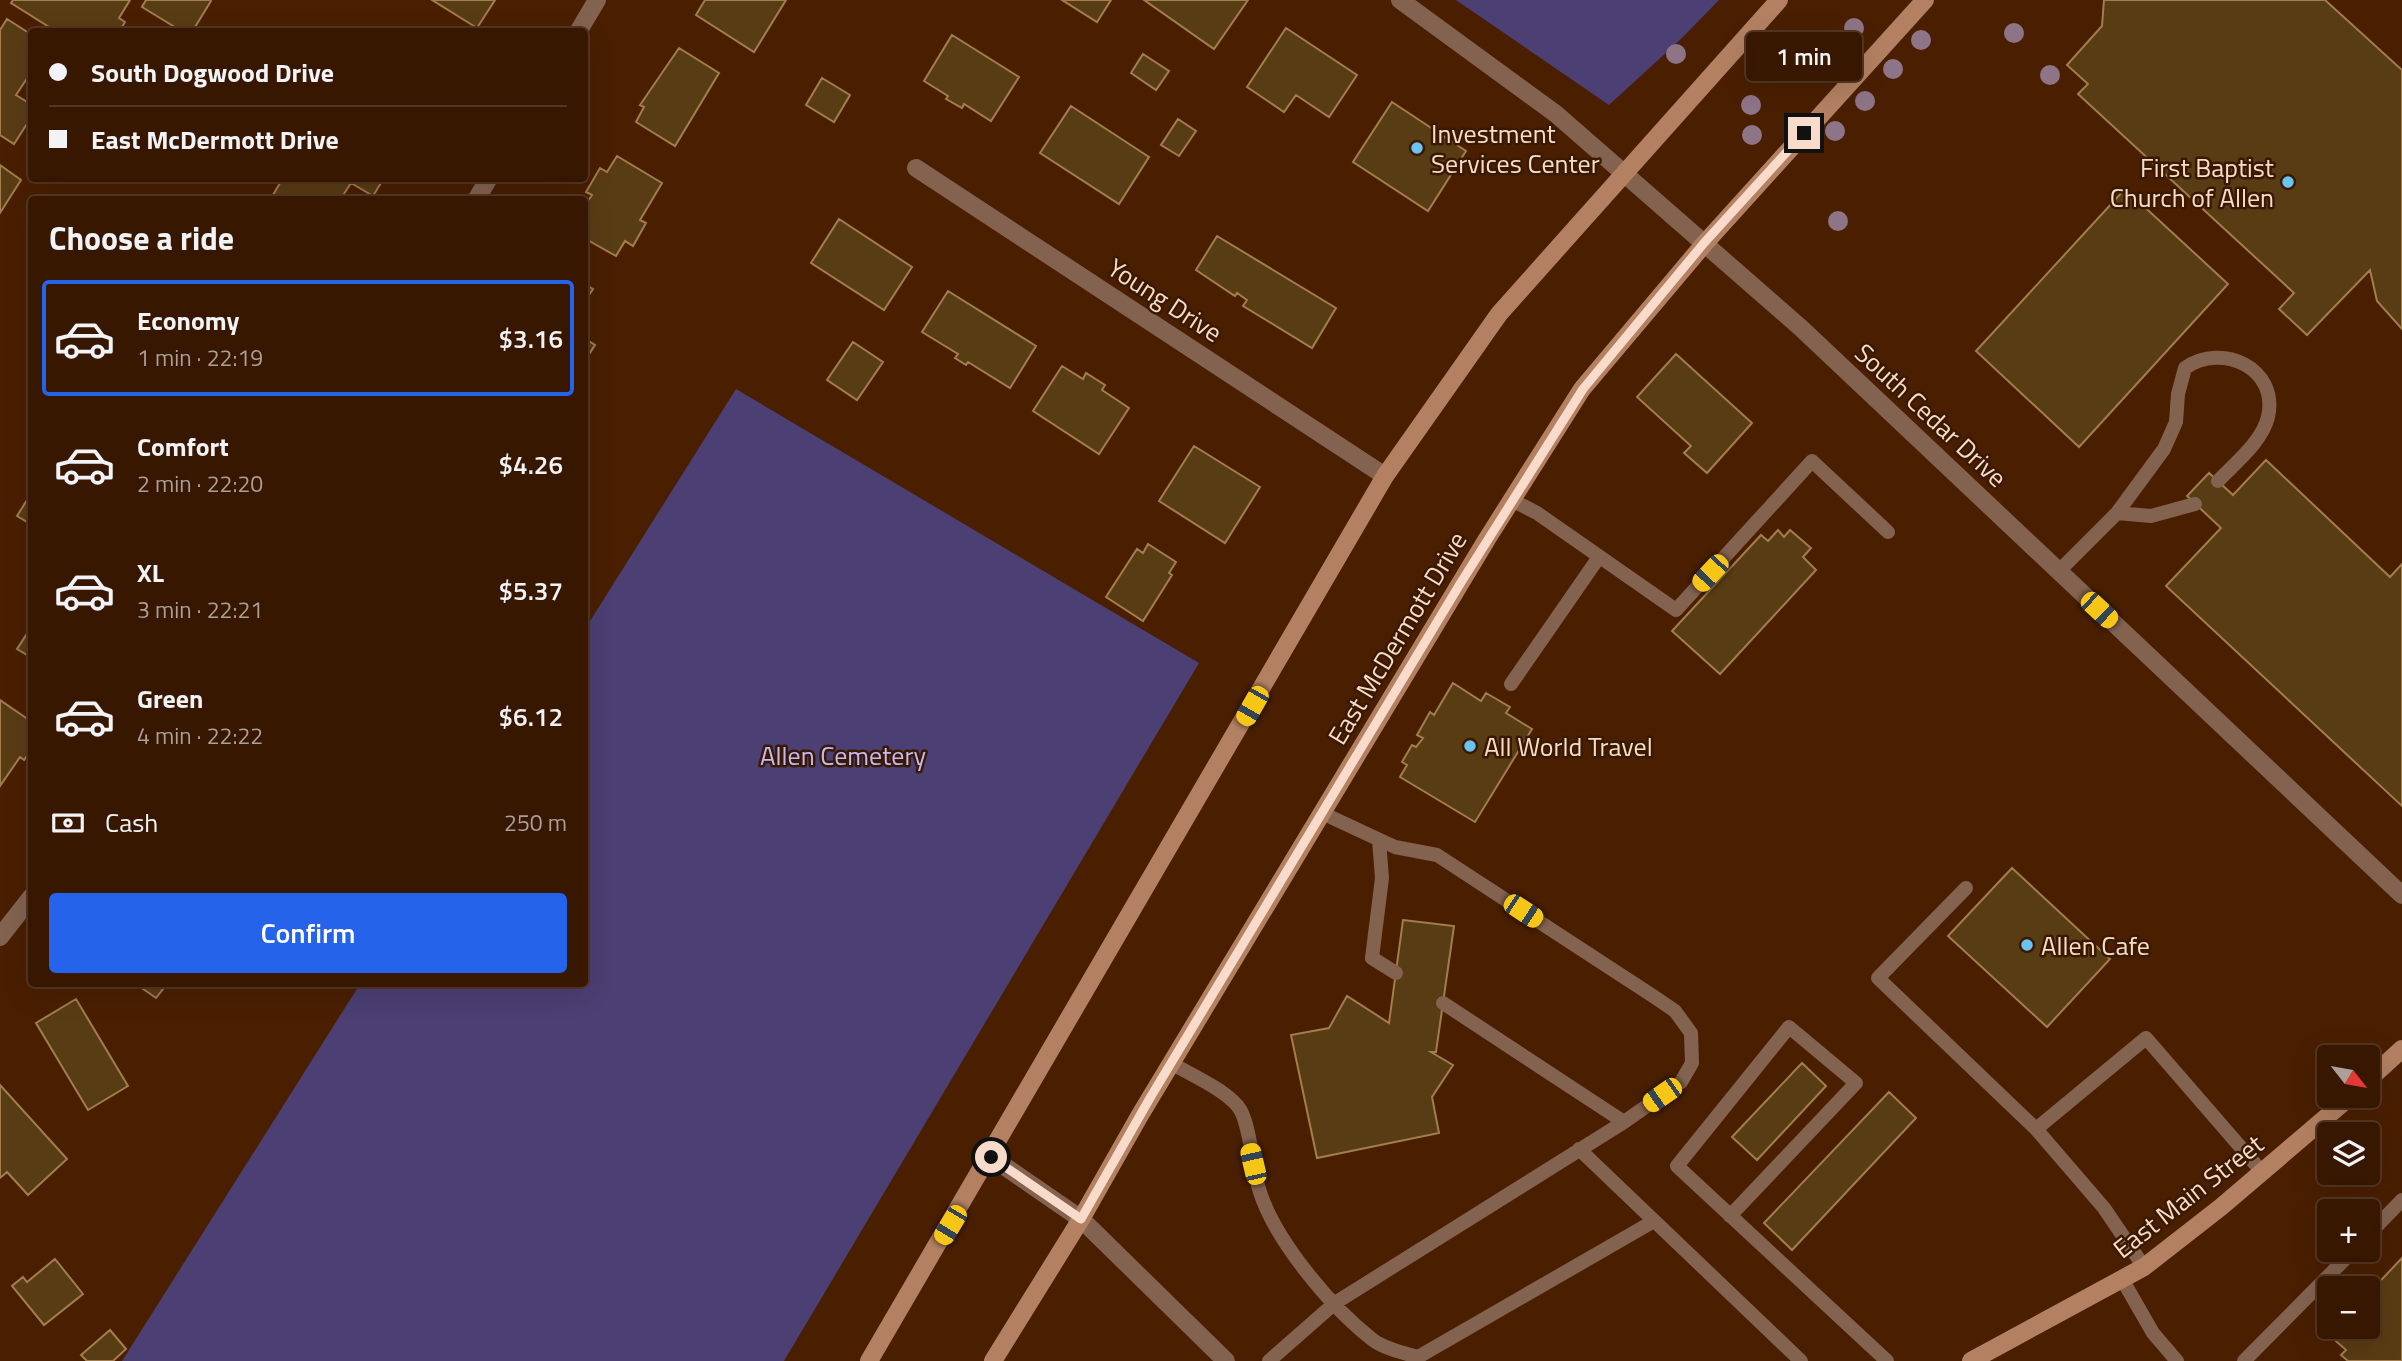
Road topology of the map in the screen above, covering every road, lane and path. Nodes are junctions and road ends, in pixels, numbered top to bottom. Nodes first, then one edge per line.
1 (597, 0) edge
2 (1400, 0) edge
3 (1779, 0) edge
4 (1925, 0) edge
5 (580, 28) edge
6 (916, 167) dead end
7 (1623, 174) junction
8 (1704, 243) junction
9 (1385, 476) junction
10 (2218, 481) dead end
11 (1512, 499) junction
12 (2196, 504) dead end
13 (2117, 513) junction
14 (1888, 532) dead end
15 (1599, 557) junction
16 (2058, 572) junction
17 (1511, 684) dead end
18 (1322, 813) junction
19 (1379, 840) junction
20 (1966, 888) dead end
21 (2402, 895) edge
22 (28, 901) edge
23 (0, 937) edge
24 (1396, 974) dead end
25 (1443, 1003) dead end
26 (2402, 1049) edge
27 (1171, 1063) junction
28 (2380, 1069) edge
29 (2337, 1108) edge
30 (1624, 1122) junction
31 (2036, 1129) junction
32 (1579, 1149) junction
33 (991, 1157) junction
34 (2263, 1173) junction
35 (2402, 1200) edge
36 (1730, 1216) junction
37 (1081, 1219) junction
38 (1654, 1221) junction
39 (2380, 1223) edge
40 (2342, 1262) edge
41 (2144, 1267) junction
42 (2122, 1279) junction
43 (1335, 1303) junction
44 (869, 1361) edge
45 (993, 1361) edge
46 (1226, 1361) edge
47 (1269, 1361) edge
48 (1801, 1361) edge
49 (1887, 1361) edge
50 (1971, 1361) edge
51 (2177, 1361) edge
52 (2244, 1361) edge

1 - 5 street
2 - 7 street, South Cedar Drive
3 - 7 main road
4 - 8 main road, East McDermott Drive
6 - 9 street, Young Drive
7 - 8 street, South Cedar Drive
7 - 9 main road
8 - 11 main road, East McDermott Drive
8 - 16 street, South Cedar Drive
9 - 33 main road
10 - 13 lane
11 - 15 lane
11 - 18 main road, East McDermott Drive
12 - 13 lane
13 - 16 lane
14 - 15 lane
15 - 17 lane
16 - 21 street, South Cedar Drive
18 - 19 lane
18 - 27 main road, East McDermott Drive
19 - 24 lane
19 - 30 lane
20 - 31 lane
22 - 23 street
25 - 30 lane
26 - 28 main road
27 - 37 main road, East McDermott Drive
27 - 43 lane
29 - 34 main road, East Main Street
30 - 32 lane
31 - 34 lane
31 - 41 lane
32 - 38 lane
32 - 43 lane
33 - 37 street
33 - 44 main road
34 - 41 main road, East Main Street
35 - 39 lane
36 - 36 lane
36 - 49 lane
37 - 45 main road, East McDermott Drive
37 - 46 street
38 - 43 lane
38 - 48 lane
40 - 52 lane
41 - 42 main road, East Main Street
42 - 50 main road, East Main Street
42 - 51 lane
43 - 47 lane

